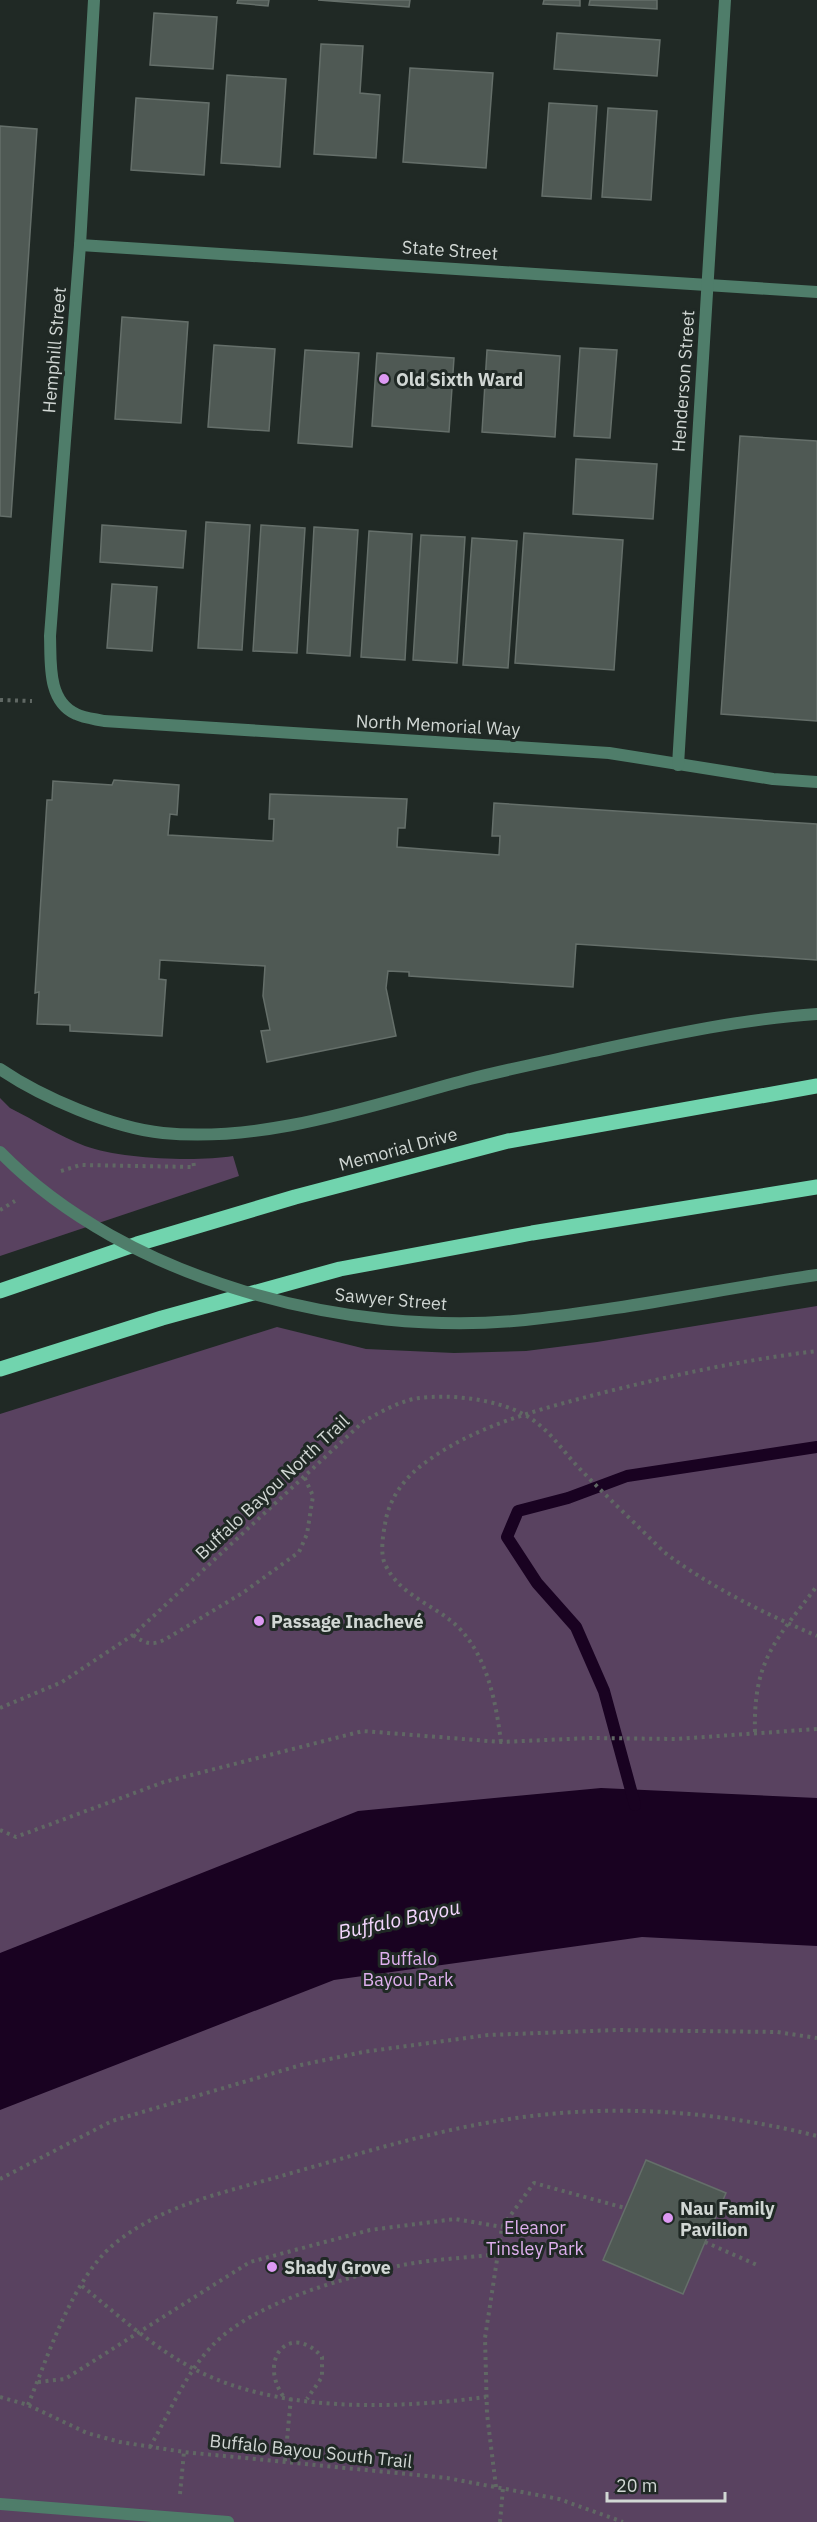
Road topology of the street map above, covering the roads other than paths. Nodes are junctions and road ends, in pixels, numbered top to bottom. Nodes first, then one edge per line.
1 (94, 0) edge
2 (724, 0) edge
3 (81, 245) junction
4 (707, 285) junction
5 (817, 292) edge
6 (60, 701) joint
7 (678, 765) junction
8 (817, 782) edge
9 (817, 1014) edge
10 (0, 1068) edge
11 (817, 1086) edge
12 (0, 1152) edge
13 (817, 1187) edge
14 (817, 1275) edge
15 (0, 1291) edge
16 (0, 1369) edge
17 (0, 2504) edge
18 (228, 2522) edge

1 - 3 street, Hemphill Street
2 - 4 street, Henderson Street
3 - 4 street, State Street
3 - 6 street, Hemphill Street
4 - 5 street, State Street
4 - 7 street, Henderson Street
6 - 7 street, North Memorial Way
7 - 8 street, North Memorial Way
9 - 10 street
11 - 15 main road, Memorial Drive
12 - 14 street, Sawyer Street, bridge
13 - 16 main road
17 - 18 street

